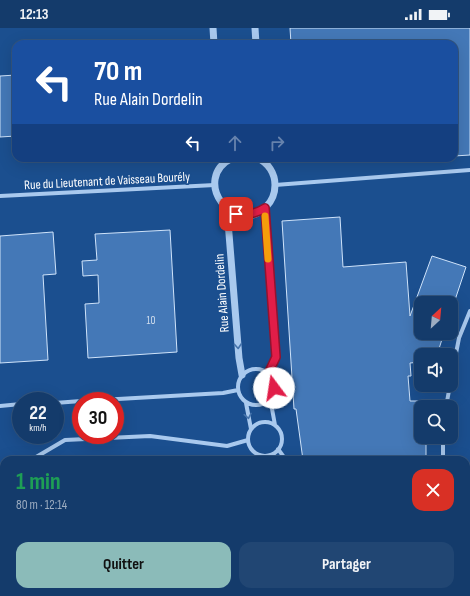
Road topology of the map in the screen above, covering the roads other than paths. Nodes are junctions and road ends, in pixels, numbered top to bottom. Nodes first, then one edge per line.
1 (213, 28) edge
2 (255, 28) edge
3 (214, 40) edge
4 (256, 40) edge
5 (223, 162) edge
6 (264, 162) edge
7 (470, 170) edge
8 (215, 185) junction
9 (275, 185) junction
10 (0, 196) edge
11 (265, 208) junction
12 (227, 209) junction
13 (470, 311) edge
14 (456, 348) edge
15 (268, 374) junction
16 (242, 375) junction
17 (238, 390) junction
18 (270, 398) junction
19 (124, 399) edge
20 (246, 403) junction
21 (12, 405) edge
22 (0, 406) edge
23 (275, 426) junction
24 (251, 429) junction
25 (248, 440) junction
26 (443, 444) edge
27 (278, 449) junction
28 (257, 454) joint
29 (38, 456) edge
30 (283, 456) edge
31 (443, 456) edge

1 - 3 street
2 - 4 street
5 - 8 street
6 - 9 street
7 - 9 street
8 - 10 street, Rue du Lieutenant de Vaisseau Bourély
8 - 12 street
9 - 11 street
11 - 12 street
11 - 15 street
12 -> 16 street, Rue Alain Dordelin
13 - 14 street
15 - 16 street
15 - 18 street
16 - 17 street, Rue Alain Dordelin
17 - 19 street
17 - 20 street
18 - 20 street
18 - 23 street
20 -> 24 street
21 - 22 street
23 - 24 street
23 - 27 street
24 - 25 street
25 - 28 street
25 - 29 street
26 - 31 street
27 - 28 street
27 - 30 street

